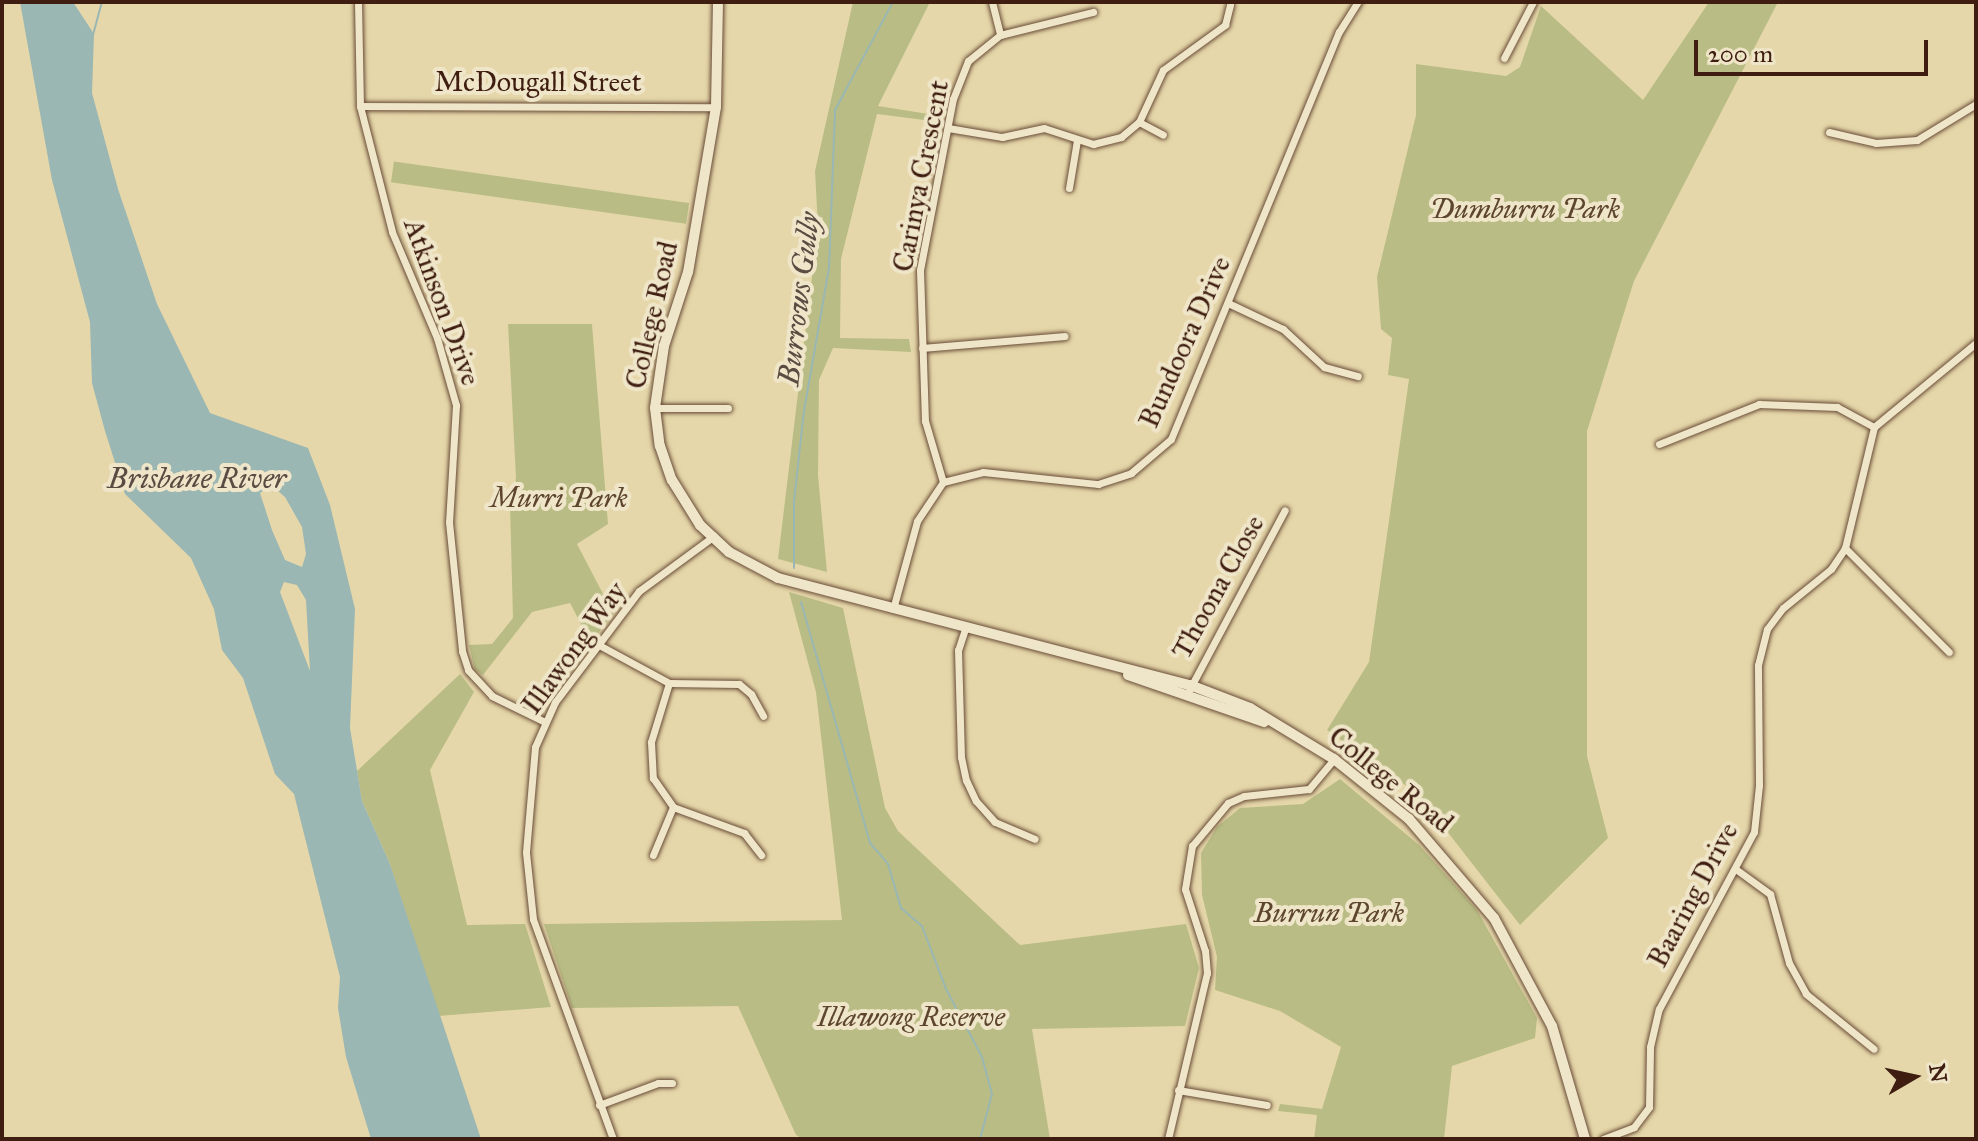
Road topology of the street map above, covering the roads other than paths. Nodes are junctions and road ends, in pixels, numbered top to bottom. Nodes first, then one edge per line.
1 (358, 2) edge
2 (718, 2) edge
3 (992, 2) edge
4 (1358, 2) edge
5 (1533, 2) edge
6 (1230, 5) dead end
7 (1093, 12) dead end
8 (1000, 35) junction
9 (1504, 58) dead end
10 (1976, 104) edge
11 (360, 106) junction
12 (716, 107) junction
13 (1139, 122) junction
14 (948, 128) junction
15 (1829, 132) dead end
16 (1163, 135) dead end
17 (1077, 140) junction
18 (1069, 188) dead end
19 (1228, 303) junction
20 (1064, 336) dead end
21 (1976, 343) edge
22 (922, 348) junction
23 (1358, 376) dead end
24 (655, 408) junction
25 (728, 408) dead end
26 (1874, 427) junction
27 (1659, 444) dead end
28 (943, 482) junction
29 (1285, 510) dead end
30 (714, 536) junction
31 (1845, 548) junction
32 (893, 609) junction
33 (965, 629) junction
34 (599, 645) junction
35 (1949, 652) dead end
36 (669, 683) junction
37 (1188, 690) junction
38 (763, 716) dead end
39 (543, 721) junction
40 (1334, 759) junction
41 (673, 807) junction
42 (1035, 839) dead end
43 (653, 855) dead end
44 (761, 855) dead end
45 (1737, 870) junction
46 (1874, 1049) dead end
47 (672, 1083) dead end
48 (1178, 1090) junction
49 (599, 1105) junction
50 (1267, 1105) dead end
51 (613, 1139) edge
52 (1168, 1139) edge
53 (1585, 1139) edge
54 (1603, 1139) edge

1 - 11 street, Atkinson Drive
2 - 12 main road, College Road
3 - 8 street
4 - 19 street, Bundoora Drive
5 - 9 street
6 - 13 street
7 - 8 street, Carinya Crescent
8 - 14 street, Carinya Crescent
10 - 15 street
11 - 12 street, McDougall Street
11 - 39 street, Atkinson Drive
12 - 24 main road, College Road
13 - 16 street
13 - 17 street
14 - 17 street
14 - 22 street, Carinya Crescent
17 - 18 street
19 - 23 street
19 - 28 street, Bundoora Drive
20 - 22 street
21 - 26 street
22 - 28 street, Carinya Crescent
24 - 25 street
24 - 30 main road, College Road
26 - 27 street
26 - 31 street, Baaring Drive
28 - 32 street
29 - 37 street, Thoona Close
30 - 32 main road, College Road
30 - 34 street, Illawong Way
31 - 35 street
31 - 45 street, Baaring Drive
32 - 33 main road, College Road
33 - 37 main road, College Road
33 - 42 street
34 - 36 street
34 - 39 street, Illawong Way
36 - 38 street
36 - 41 street
37 - 40 main road, College Road
39 - 49 street, Illawong Way
40 - 48 street
40 - 53 main road, College Road
41 - 43 street
41 - 44 street
45 - 46 street
45 - 54 street, Baaring Drive
47 - 49 street
48 - 50 street
48 - 52 street
49 - 51 street, Illawong Way

